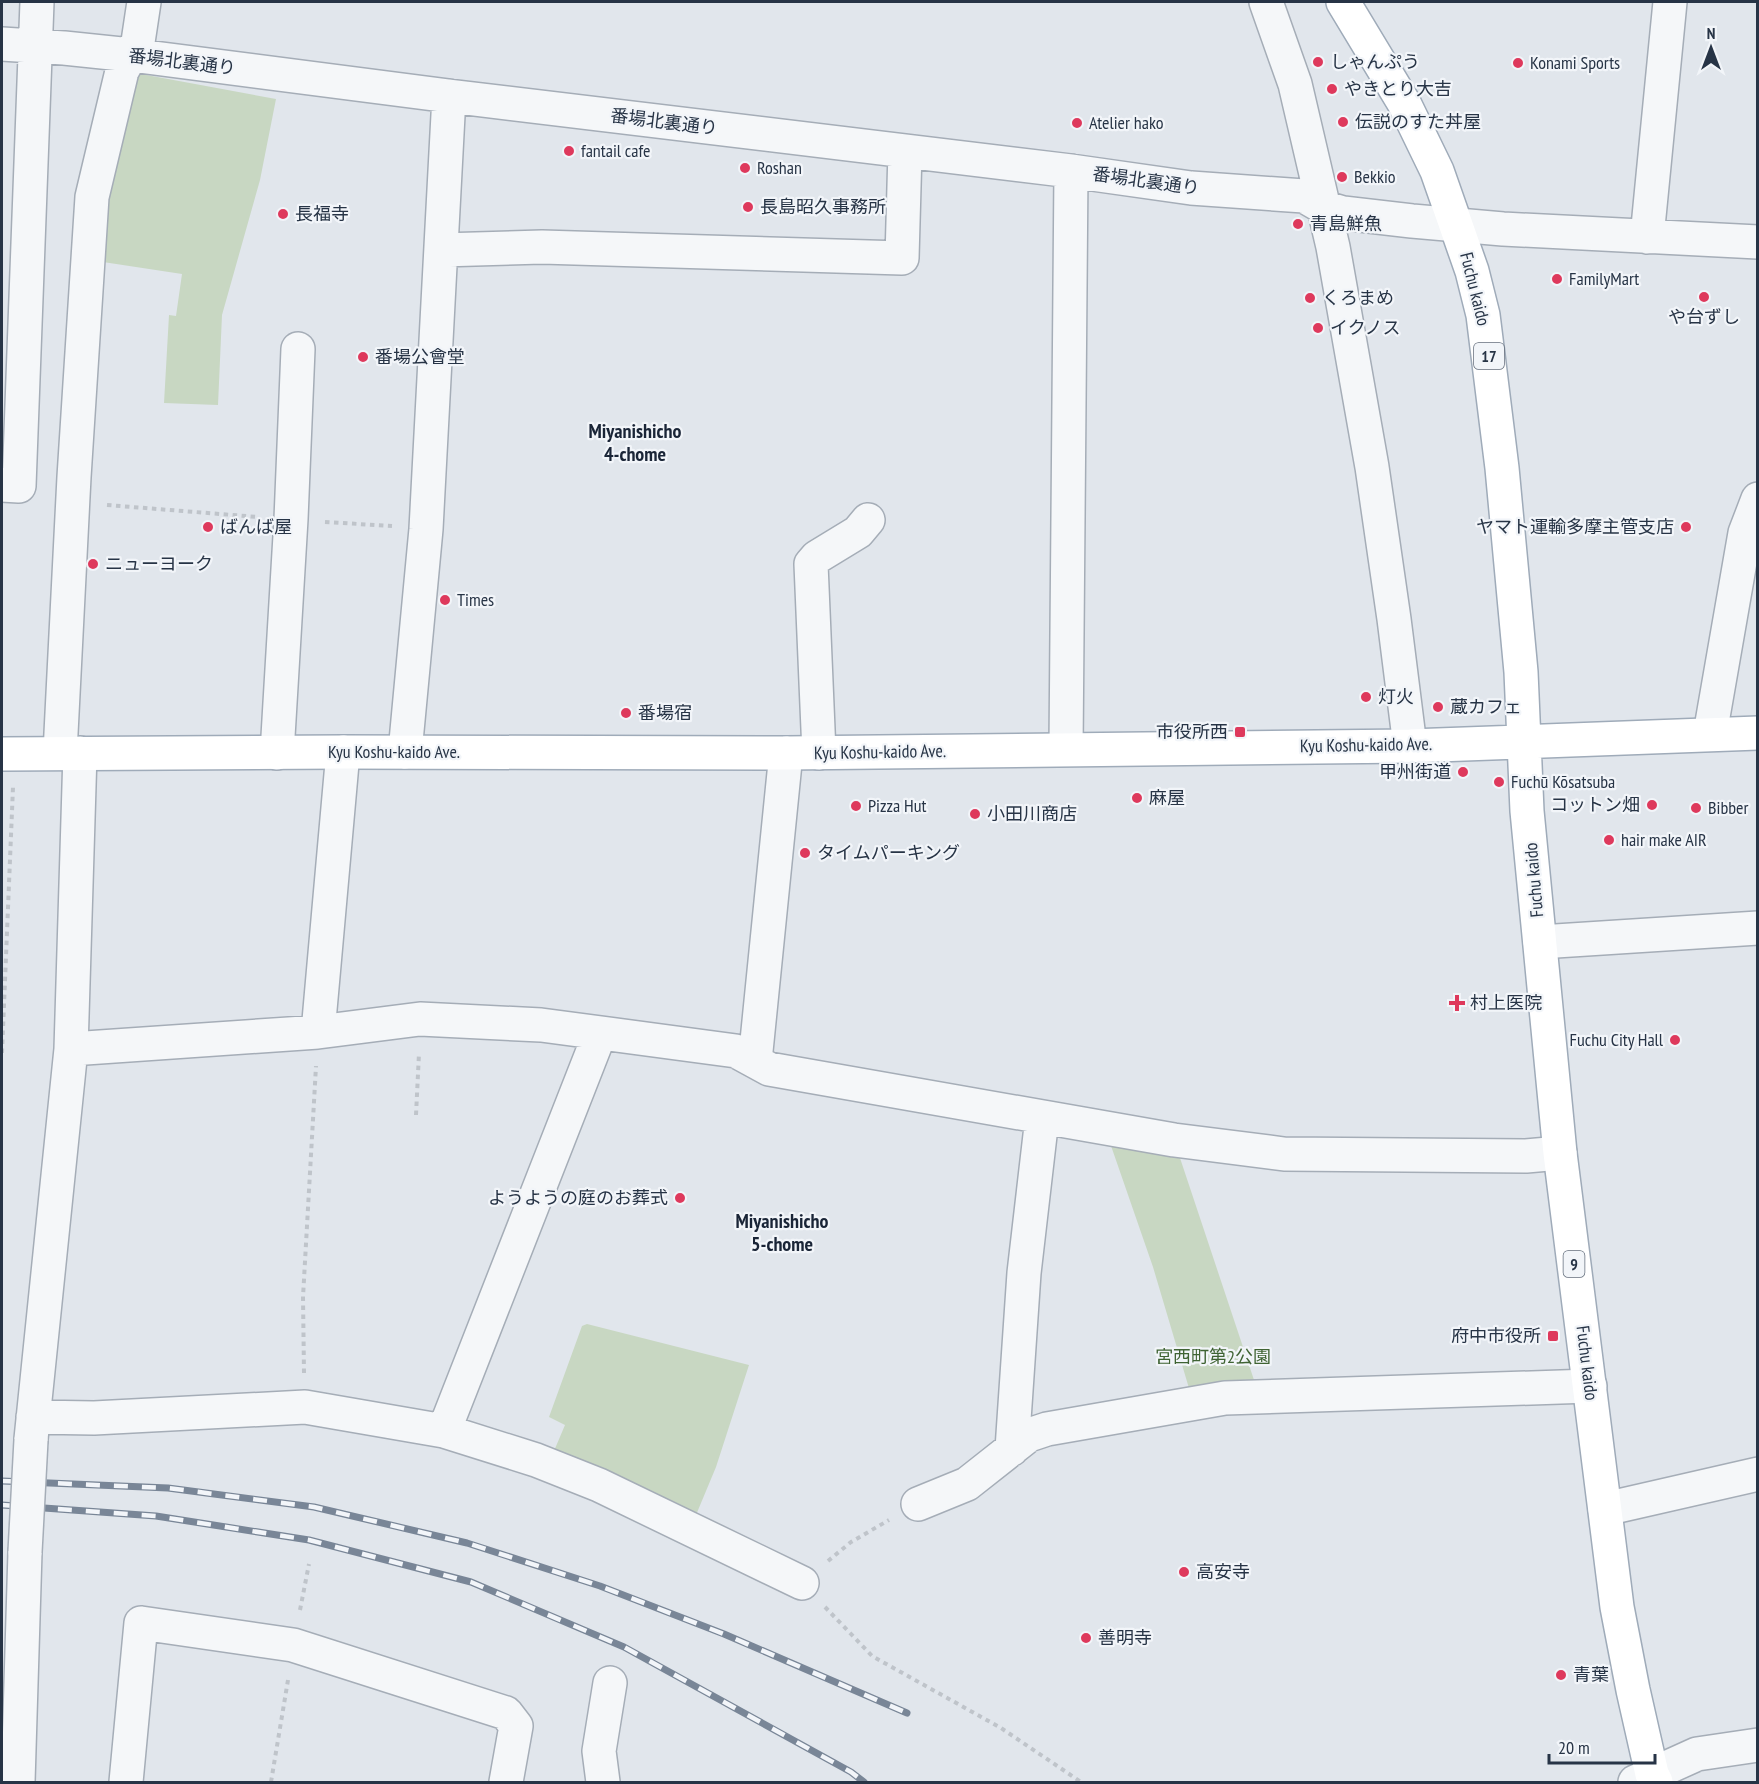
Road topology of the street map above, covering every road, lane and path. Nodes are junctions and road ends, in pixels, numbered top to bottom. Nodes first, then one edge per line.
1 (37, 2) edge
2 (144, 2) edge
3 (1266, 2) edge
4 (1343, 2) edge
5 (1670, 2) edge
6 (2, 44) edge
7 (35, 45) junction
8 (131, 56) junction
9 (449, 96) junction
10 (905, 151) junction
11 (1071, 171) junction
12 (1323, 207) junction
13 (1457, 224) junction
14 (15, 228) edge
15 (1647, 237) junction
16 (1758, 242) edge
17 (441, 250) junction
18 (298, 349) dead end
19 (2, 485) edge
20 (1758, 499) edge
21 (73, 503) junction
22 (291, 519) junction
23 (868, 520) dead end
24 (426, 529) junction
25 (1758, 733) edge
26 (1710, 734) junction
27 (1524, 741) junction
28 (1410, 746) junction
29 (1066, 748) junction
30 (343, 752) junction
31 (405, 752) junction
32 (70, 753) junction
33 (277, 753) junction
34 (786, 753) junction
35 (819, 753) junction
36 (7, 766) edge
37 (1758, 928) edge
38 (1540, 942) junction
39 (420, 1019) junction
40 (318, 1032) junction
41 (600, 1033) junction
42 (71, 1049) junction
43 (2, 1053) edge
44 (755, 1061) junction
45 (416, 1116) dead end
46 (1042, 1118) junction
47 (1560, 1153) junction
48 (1590, 1386) junction
49 (305, 1407) junction
50 (32, 1429) junction
51 (444, 1431) junction
52 (1012, 1449) junction
53 (1758, 1474) edge
54 (918, 1504) joint
55 (1605, 1509) junction
56 (802, 1583) junction
57 (610, 1683) dead end
58 (1758, 1745) edge
59 (1647, 1780) edge
60 (18, 1782) edge
61 (126, 1782) edge
62 (506, 1782) edge
63 (603, 1782) edge
64 (1081, 1782) edge

1 - 7 street
2 - 8 street
3 - 12 street
4 - 13 main road, Fuchu kaido / 17
5 - 15 street
6 - 7 street, 番場北裏通り
7 - 8 street, 番場北裏通り
7 - 14 street
8 - 9 street, 番場北裏通り
8 - 21 street
9 - 10 street, 番場北裏通り
9 - 17 street
10 - 11 street, 番場北裏通り
10 - 17 street
11 - 12 street, 番場北裏通り
11 - 29 street
12 - 13 street, 番場北裏通り
12 - 28 street
13 - 15 street, 番場北裏通り
13 - 27 main road, Fuchu kaido / 17
14 - 19 street
15 - 16 street, 番場北裏通り
17 - 24 street
18 - 22 street
20 - 26 street
21 - 22 path
21 - 32 street
22 - 24 path
22 - 33 street
23 - 35 street
24 - 31 street
25 - 26 main road, Kyu Koshu-kaido Ave.
26 - 27 main road, Kyu Koshu-kaido Ave.
27 - 28 main road, Kyu Koshu-kaido Ave.
27 - 38 main road, Fuchu kaido / 9
28 - 29 main road, Kyu Koshu-kaido Ave.
29 - 35 main road, Kyu Koshu-kaido Ave.
30 - 31 main road, Kyu Koshu-kaido Ave.
30 - 33 main road, Kyu Koshu-kaido Ave.
30 - 40 street
31 - 34 main road, Kyu Koshu-kaido Ave.
32 - 33 main road, Kyu Koshu-kaido Ave.
32 - 36 main road, Kyu Koshu-kaido Ave.
32 - 42 street
34 - 35 main road, Kyu Koshu-kaido Ave.
34 - 44 street
36 - 43 path
37 - 38 street
38 - 47 main road, Fuchu kaido / 9
39 - 40 street
39 - 41 street
39 - 45 path
40 - 42 street
40 - 49 path
41 - 44 street
41 - 51 street
42 - 50 street
44 - 46 street
46 - 47 street
46 - 52 street
47 - 48 main road, Fuchu kaido / 9
48 - 52 street
48 - 55 main road, Fuchu kaido / 9
49 - 50 street
49 - 51 street
50 - 60 street, bridge
51 - 56 street
52 - 54 street
53 - 55 street
54 - 56 path
55 - 59 main road, Fuchu kaido / 9
56 - 64 path
57 - 63 street
58 - 59 street
61 - 62 street

